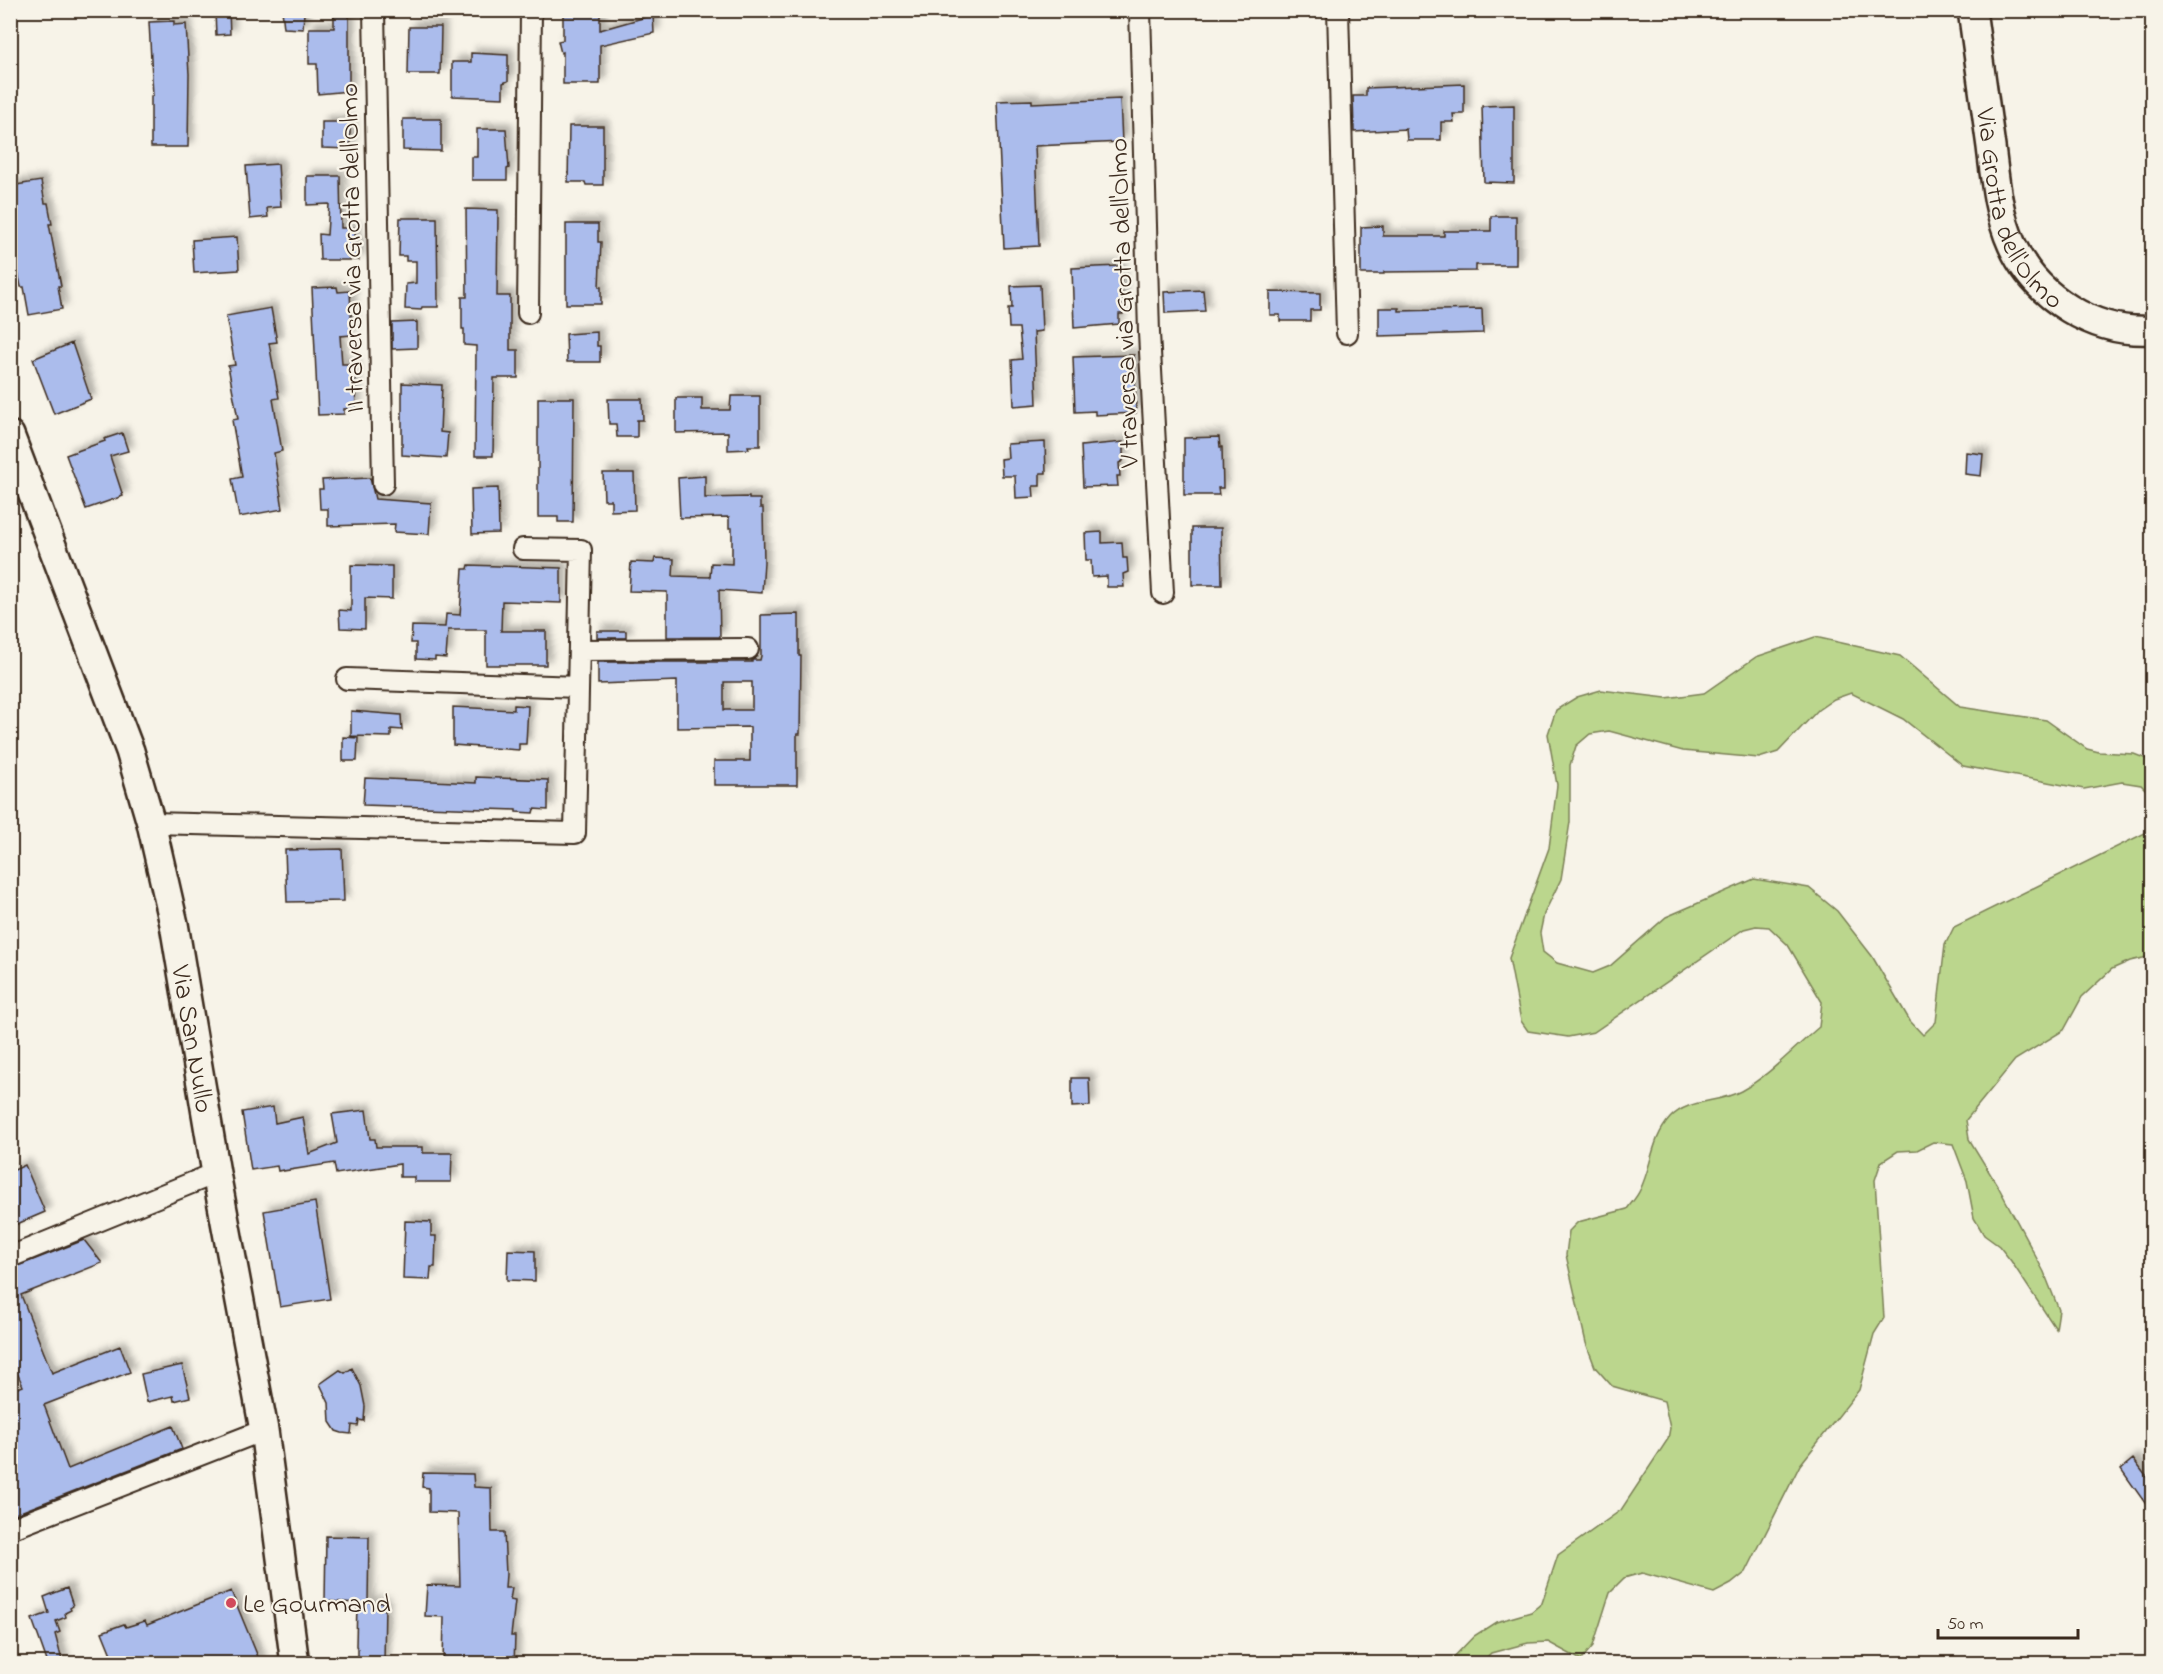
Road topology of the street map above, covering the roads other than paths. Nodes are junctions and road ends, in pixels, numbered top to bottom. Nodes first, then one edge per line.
1 (374, 10) edge
2 (531, 10) edge
3 (1140, 10) edge
4 (1338, 10) edge
5 (1972, 10) edge
6 (528, 313) dead end
7 (2152, 330) edge
8 (1347, 333) dead end
9 (10, 435) edge
10 (17, 472) edge
11 (383, 484) dead end
12 (523, 549) dead end
13 (1163, 594) dead end
14 (748, 649) dead end
15 (579, 650) junction
16 (347, 679) dead end
17 (578, 687) junction
18 (151, 823) junction
19 (216, 1173) junction
20 (10, 1257) edge
21 (264, 1430) junction
22 (10, 1529) edge
23 (295, 1664) edge

1 - 11 street, II traversa via Grotta dell'Olmo
2 - 6 street
3 - 13 street, V traversa via Grotta dell'Olmo
4 - 8 street
5 - 7 street, Via Grotta dell'Olmo
9 - 10 street, Via San Nullo
10 - 18 street, Via San Nullo
12 - 15 street
14 - 15 street
15 - 17 street
16 - 17 street
17 - 18 street
18 - 19 street, Via San Nullo
19 - 20 street
19 - 21 street, Via San Nullo
21 - 22 street
21 - 23 street, Via San Nullo

